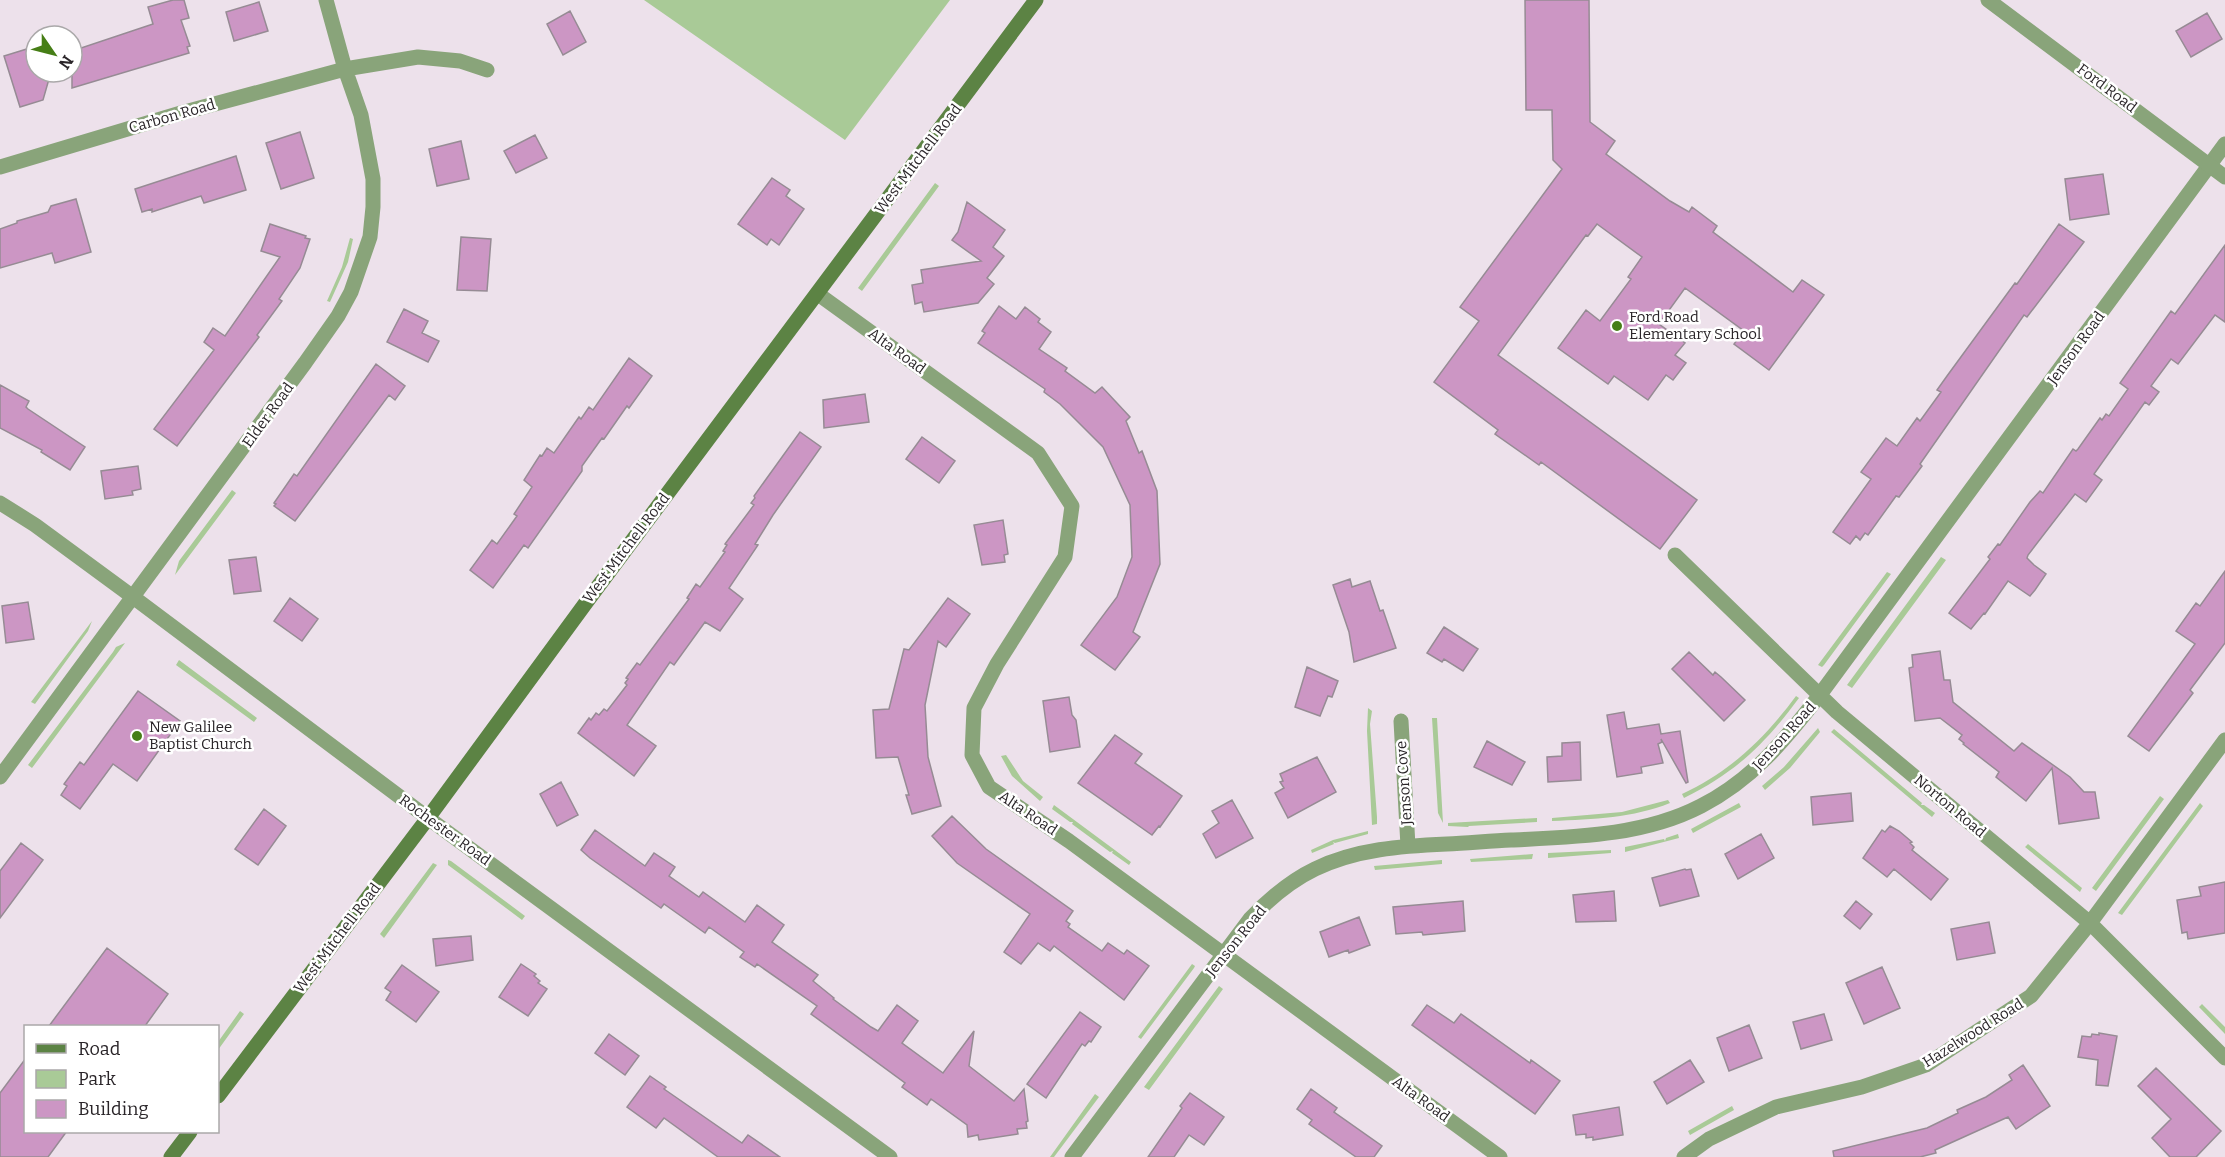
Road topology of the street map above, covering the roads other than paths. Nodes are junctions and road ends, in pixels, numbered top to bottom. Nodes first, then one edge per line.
1 (326, 0) edge
2 (1036, 0) edge
3 (1988, 0) edge
4 (345, 69) junction
5 (487, 70) dead end
6 (2225, 144) edge
7 (2210, 166) junction
8 (0, 167) edge
9 (2225, 177) edge
10 (818, 294) junction
11 (0, 503) edge
12 (1675, 555) dead end
13 (133, 597) junction
14 (1819, 696) junction
15 (1401, 721) dead end
16 (2225, 740) edge
17 (0, 777) edge
18 (428, 818) junction
19 (1408, 846) junction
20 (2090, 923) junction
21 (1223, 954) junction
22 (2225, 1058) edge
23 (219, 1095) edge
24 (189, 1133) edge
25 (171, 1157) edge
26 (890, 1157) edge
27 (1072, 1157) edge
28 (1500, 1157) edge
29 (1684, 1157) edge

1 - 4 street, Elder Road
2 - 10 main road, West Mitchell Road
3 - 7 street, Ford Road
4 - 5 street, Carbon Road
4 - 8 street, Carbon Road
4 - 13 street, Elder Road
6 - 7 street, Jenson Road
7 - 9 street, Ford Road
7 - 14 street, Jenson Road
10 - 18 main road, West Mitchell Road
10 - 21 street, Alta Road
11 - 13 street, Rochester Road
12 - 14 street, Norton Road
13 - 17 street, Elder Road
13 - 18 street, Rochester Road
14 - 19 street, Jenson Road
14 - 20 street, Norton Road
15 - 19 street, Jenson Cove
16 - 20 street, Hazelwood Road
18 - 23 main road, West Mitchell Road
18 - 26 street, Rochester Road
19 - 21 street, Jenson Road
20 - 22 street, Norton Road
20 - 29 street, Hazelwood Road
21 - 27 street, Jenson Road
21 - 28 street, Alta Road
24 - 25 main road

